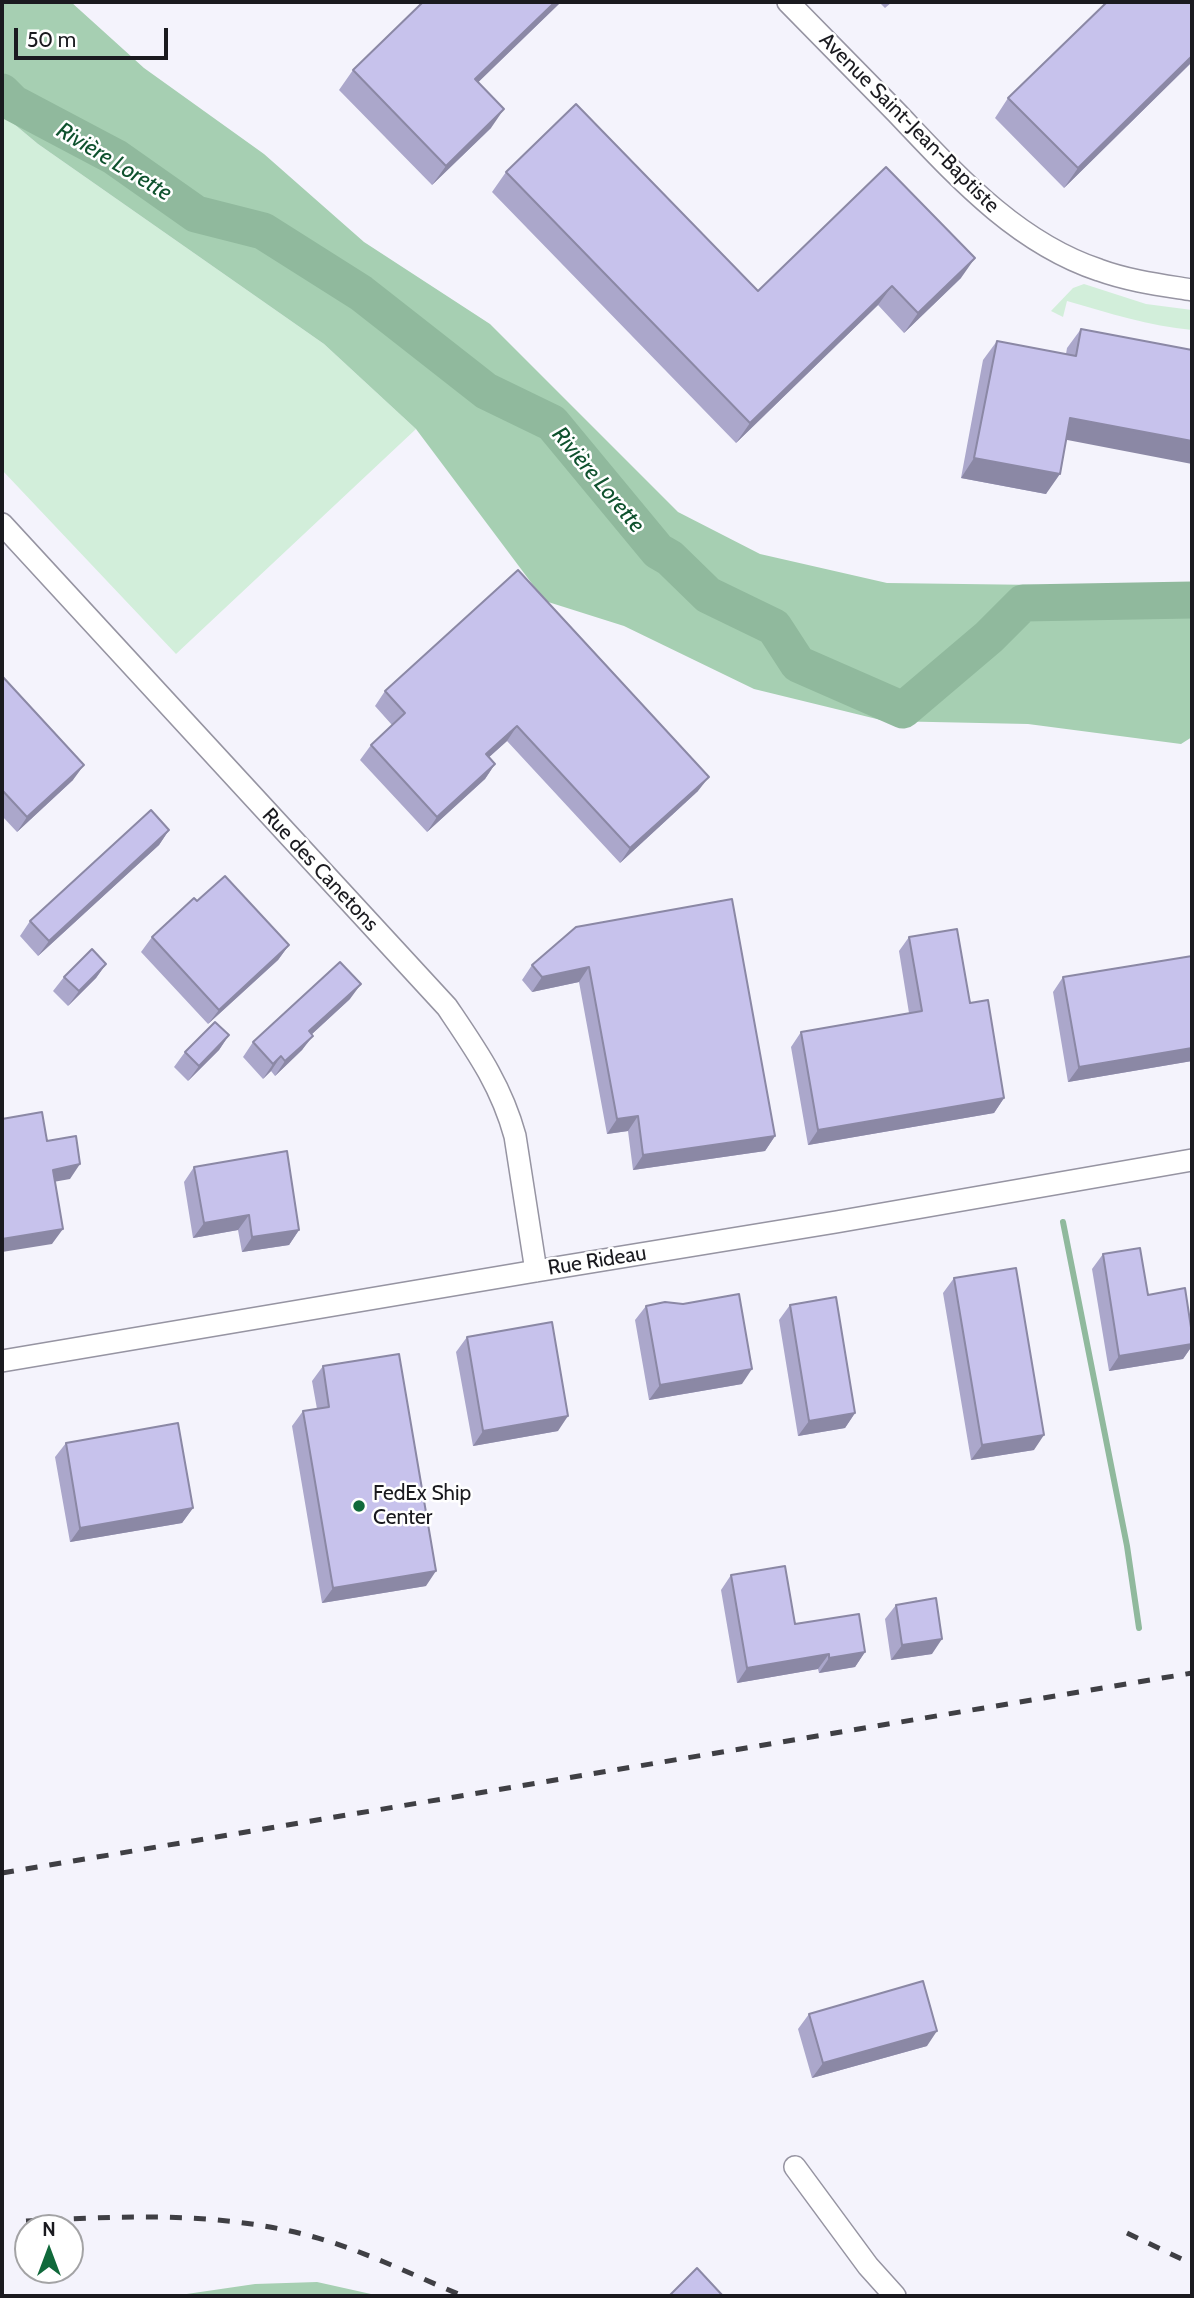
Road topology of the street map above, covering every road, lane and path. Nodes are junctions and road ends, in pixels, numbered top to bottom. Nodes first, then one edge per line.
1 (788, 2) edge
2 (1192, 290) edge
3 (2, 524) edge
4 (1192, 1160) edge
5 (536, 1271) junction
6 (2, 1361) edge
7 (795, 2167) dead end
8 (894, 2296) edge

1 - 2 street, Avenue Saint-Jean-Baptiste
3 - 5 street, Rue des Canetons
4 - 5 street, Rue Rideau
5 - 6 street, Rue Rideau
7 - 8 street

